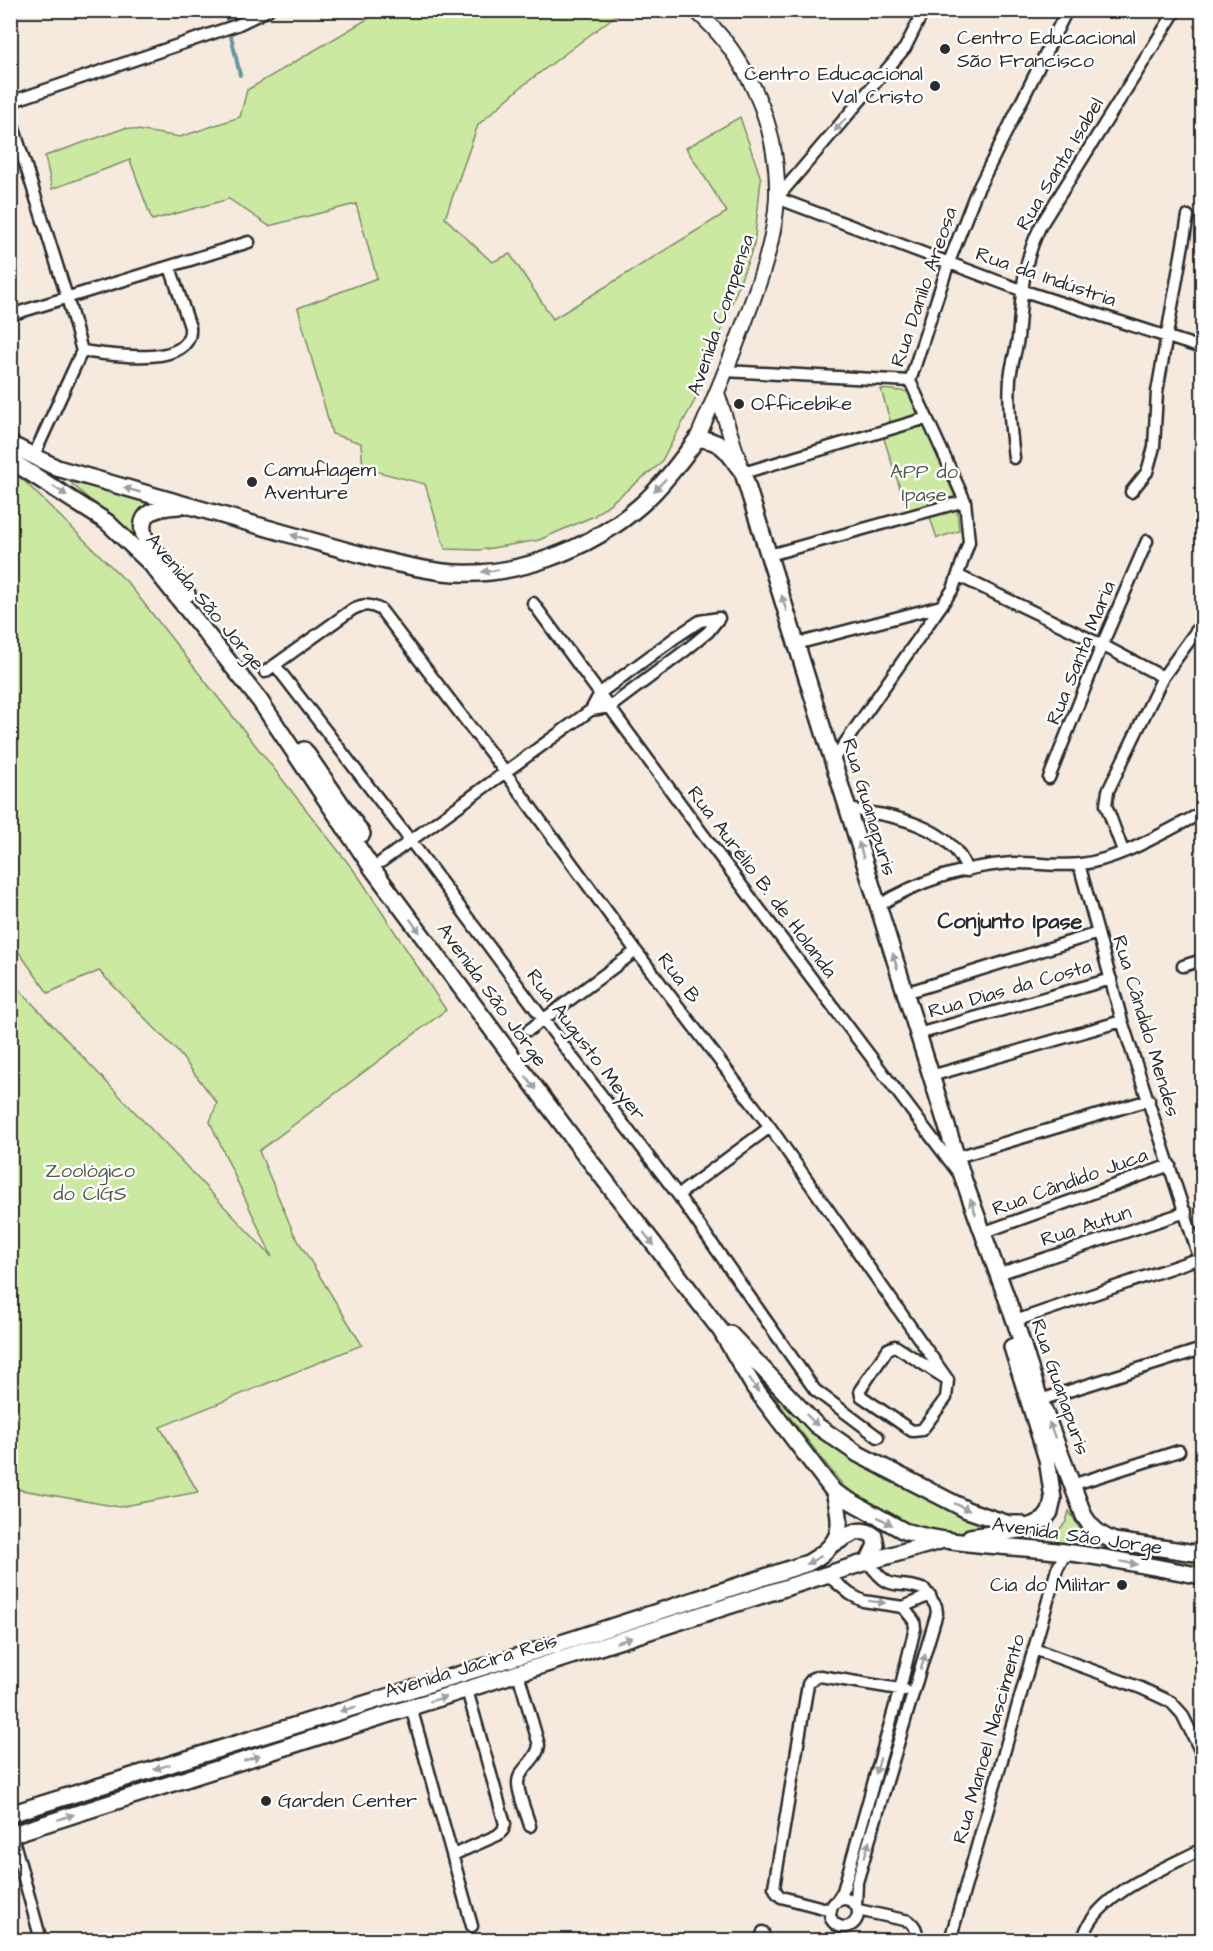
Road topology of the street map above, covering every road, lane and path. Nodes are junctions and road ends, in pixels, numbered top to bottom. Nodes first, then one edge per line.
1 (268, 10) edge
2 (695, 10) edge
3 (924, 10) edge
4 (1067, 10) edge
5 (1176, 10) edge
6 (10, 102) edge
7 (10, 116) edge
8 (777, 198) junction
9 (1188, 216) dead end
10 (249, 242) dead end
11 (949, 262) junction
12 (170, 267) junction
13 (1021, 290) junction
14 (67, 297) junction
15 (10, 315) edge
16 (1166, 336) junction
17 (1203, 348) edge
18 (82, 351) junction
19 (725, 371) junction
20 (910, 381) junction
21 (717, 393) junction
22 (927, 418) junction
23 (696, 439) junction
24 (10, 444) edge
25 (34, 456) junction
26 (1014, 458) dead end
27 (10, 460) edge
28 (743, 473) junction
29 (1131, 492) dead end
30 (965, 501) junction
31 (188, 506) junction
32 (1147, 542) dead end
33 (769, 555) junction
34 (959, 576) junction
35 (533, 603) dead end
36 (941, 606) junction
37 (1203, 623) edge
38 (796, 644) junction
39 (1101, 645) junction
40 (275, 665) junction
41 (265, 672) dead end
42 (1163, 677) junction
43 (600, 693) junction
44 (610, 706) junction
45 (591, 710) junction
46 (832, 760) junction
47 (505, 772) junction
48 (1049, 778) dead end
49 (848, 809) junction
50 (1203, 813) edge
51 (410, 840) junction
52 (1123, 851) junction
53 (381, 862) junction
54 (1079, 864) junction
55 (967, 871) junction
56 (878, 906) junction
57 (402, 908) junction
58 (1098, 933) junction
59 (636, 951) junction
60 (1203, 960) edge
61 (1183, 966) dead end
62 (1112, 979) junction
63 (905, 993) junction
64 (543, 1019) junction
65 (1122, 1021) junction
66 (529, 1030) dead end
67 (918, 1034) junction
68 (931, 1076) junction
69 (1149, 1100) junction
70 (770, 1127) junction
71 (957, 1157) junction
72 (1170, 1165) junction
73 (964, 1181) junction
74 (678, 1195) junction
75 (1186, 1212) junction
76 (982, 1233) junction
77 (1201, 1262) edge
78 (998, 1274) junction
79 (699, 1301) junction
80 (1015, 1321) junction
81 (1203, 1349) edge
82 (948, 1380) junction
83 (1040, 1400) junction
84 (878, 1437) dead end
85 (1179, 1451) dead end
86 (1072, 1485) junction
87 (834, 1492) junction
88 (1035, 1524) junction
89 (945, 1540) junction
90 (1114, 1541) joint
91 (835, 1543) junction
92 (1071, 1553) junction
93 (1203, 1554) edge
94 (868, 1562) junction
95 (827, 1575) junction
96 (1203, 1576) edge
97 (930, 1595) junction
98 (903, 1607) junction
99 (1034, 1649) junction
100 (518, 1673) junction
101 (900, 1689) junction
102 (467, 1690) junction
103 (914, 1692) junction
104 (411, 1707) junction
105 (1203, 1754) edge
106 (10, 1814) edge
107 (530, 1826) dead end
108 (11, 1835) edge
109 (1203, 1849) edge
110 (453, 1855) junction
111 (834, 1906) junction
112 (857, 1908) junction
113 (472, 1926) dead end
114 (41, 1941) edge
115 (916, 1941) edge
116 (950, 1941) edge
117 (1083, 1941) edge

1 - 6 street
2 - 8 street, Avenida Compensa
3 -> 8 street
4 - 11 street, Rua Danilo Areosa
5 - 13 street, Rua Santa Isabel
7 - 14 street
8 - 11 street, Rua da Indústria
8 - 19 street, Avenida Compensa
9 - 16 street
10 - 12 street
11 - 13 street, Rua da Indústria
11 - 20 street, Rua Danilo Areosa
12 - 14 street
12 - 18 street
13 - 16 street, Rua da Indústria
13 - 26 street, Rua Santa Isabel
14 - 15 street
14 - 18 street
16 - 17 street, Rua da Indústria
16 - 29 street
18 - 25 street
19 - 20 street
19 - 21 street, Avenida Compensa
20 - 22 street, Rua Danilo Areosa
21 - 23 street, Avenida Compensa
21 - 28 street, Rua Guanapuris
22 - 28 street
22 - 30 street, Rua Danilo Areosa
23 - 28 main road
23 -> 31 main road, Avenida Compensa
24 - 25 main road
31 -> 25 main road, Avenida Compensa
27 -> 57 main road, Avenida São Jorge
28 - 33 main road, Rua Guanapuris
30 - 33 street
30 - 34 street, Rua Danilo Areosa
31 - 53 main road
32 - 39 street, Rua Santa Maria
38 -> 33 main road, Rua Guanapuris
34 - 36 street, Rua Danilo Areosa
34 - 39 street
35 - 43 street, Rua Aurélio B. de Holanda
36 - 38 street
36 - 46 street, Rua Danilo Areosa
37 - 42 street
38 - 46 main road, Rua Guanapuris
39 - 42 street
39 - 48 street, Rua Santa Maria
40 - 41 street
40 - 47 street, Rua B
40 - 51 street, Rua Augusto Meyer
42 - 52 street
43 - 44 street, Rua Aurélio B. de Holanda
43 - 44 street
43 - 45 street
44 - 45 street
44 - 73 street, Rua Aurélio B. de Holanda
45 - 47 street
46 - 49 main road, Rua Guanapuris
47 - 51 street
47 - 59 street, Rua B
49 - 55 street
56 -> 49 main road, Rua Guanapuris
50 - 52 street
51 - 53 street
51 - 64 street, Rua Augusto Meyer
52 - 54 street
53 - 57 main road
54 - 55 street
54 - 58 street, Rua Cândido Mendes
55 - 56 street
63 -> 56 main road, Rua Guanapuris
57 -> 79 main road, Avenida São Jorge
58 - 62 street, Rua Cândido Mendes
58 - 63 street
59 - 64 street
59 - 70 street, Rua B
60 - 61 street
62 - 65 street, Rua Cândido Mendes
62 - 67 street, Rua Dias da Costa
63 - 67 main road, Rua Guanapuris
64 - 66 street
64 - 74 street, Rua Augusto Meyer
65 - 68 street
65 - 69 street, Rua Cândido Mendes
67 - 68 main road, Rua Guanapuris
68 - 71 main road, Rua Guanapuris
69 - 71 street
69 - 72 street, Rua Cândido Mendes
70 - 74 street
70 - 82 street, Rua B
71 - 73 main road, Rua Guanapuris
72 - 75 street, Rua Cândido Mendes
72 - 76 street, Rua Cândido Juca
76 -> 73 main road, Rua Guanapuris
74 - 84 street, Rua Augusto Meyer
75 - 77 street, Rua Cândido Mendes
75 - 78 street, Rua Autun
76 - 78 main road, Rua Guanapuris
76 - 88 main road, Rua Guanapuris
77 - 80 street
78 - 80 main road, Rua Guanapuris
79 -> 87 main road, Avenida São Jorge
79 -> 88 main road
80 - 83 main road, Rua Guanapuris
81 - 83 street
82 - 82 street
86 -> 83 main road, Rua Guanapuris
85 - 86 street
86 - 90 main road, Rua Guanapuris
87 -> 89 main road, Avenida São Jorge
87 - 91 main road
88 - 89 main road, Avenida São Jorge
89 - 92 main road, Avenida São Jorge
89 - 94 main road, Avenida Jacira Reis
90 - 93 main road, Avenida São Jorge
91 - 94 main road, Avenida Jacira Reis
91 -> 106 main road, Avenida Jacira Reis
92 -> 96 main road, Avenida São Jorge
92 - 99 street, Rua Manoel Nascimento
94 - 95 main road, Avenida Jacira Reis
94 - 97 street
95 -> 98 street
100 -> 95 main road, Avenida Jacira Reis
97 - 98 street
103 -> 97 street
98 - 101 street
99 - 105 street
99 - 116 street, Rua Manoel Nascimento
100 - 102 main road, Avenida Jacira Reis
100 - 107 street
101 - 103 street
101 -> 111 street
101 - 111 street
104 -> 102 main road, Avenida Jacira Reis
102 - 110 street
112 -> 103 street
108 -> 104 main road, Avenida Jacira Reis
104 - 110 street
108 - 114 street
109 - 117 street
110 - 113 street
111 - 112 street
111 - 112 street
112 - 115 street

